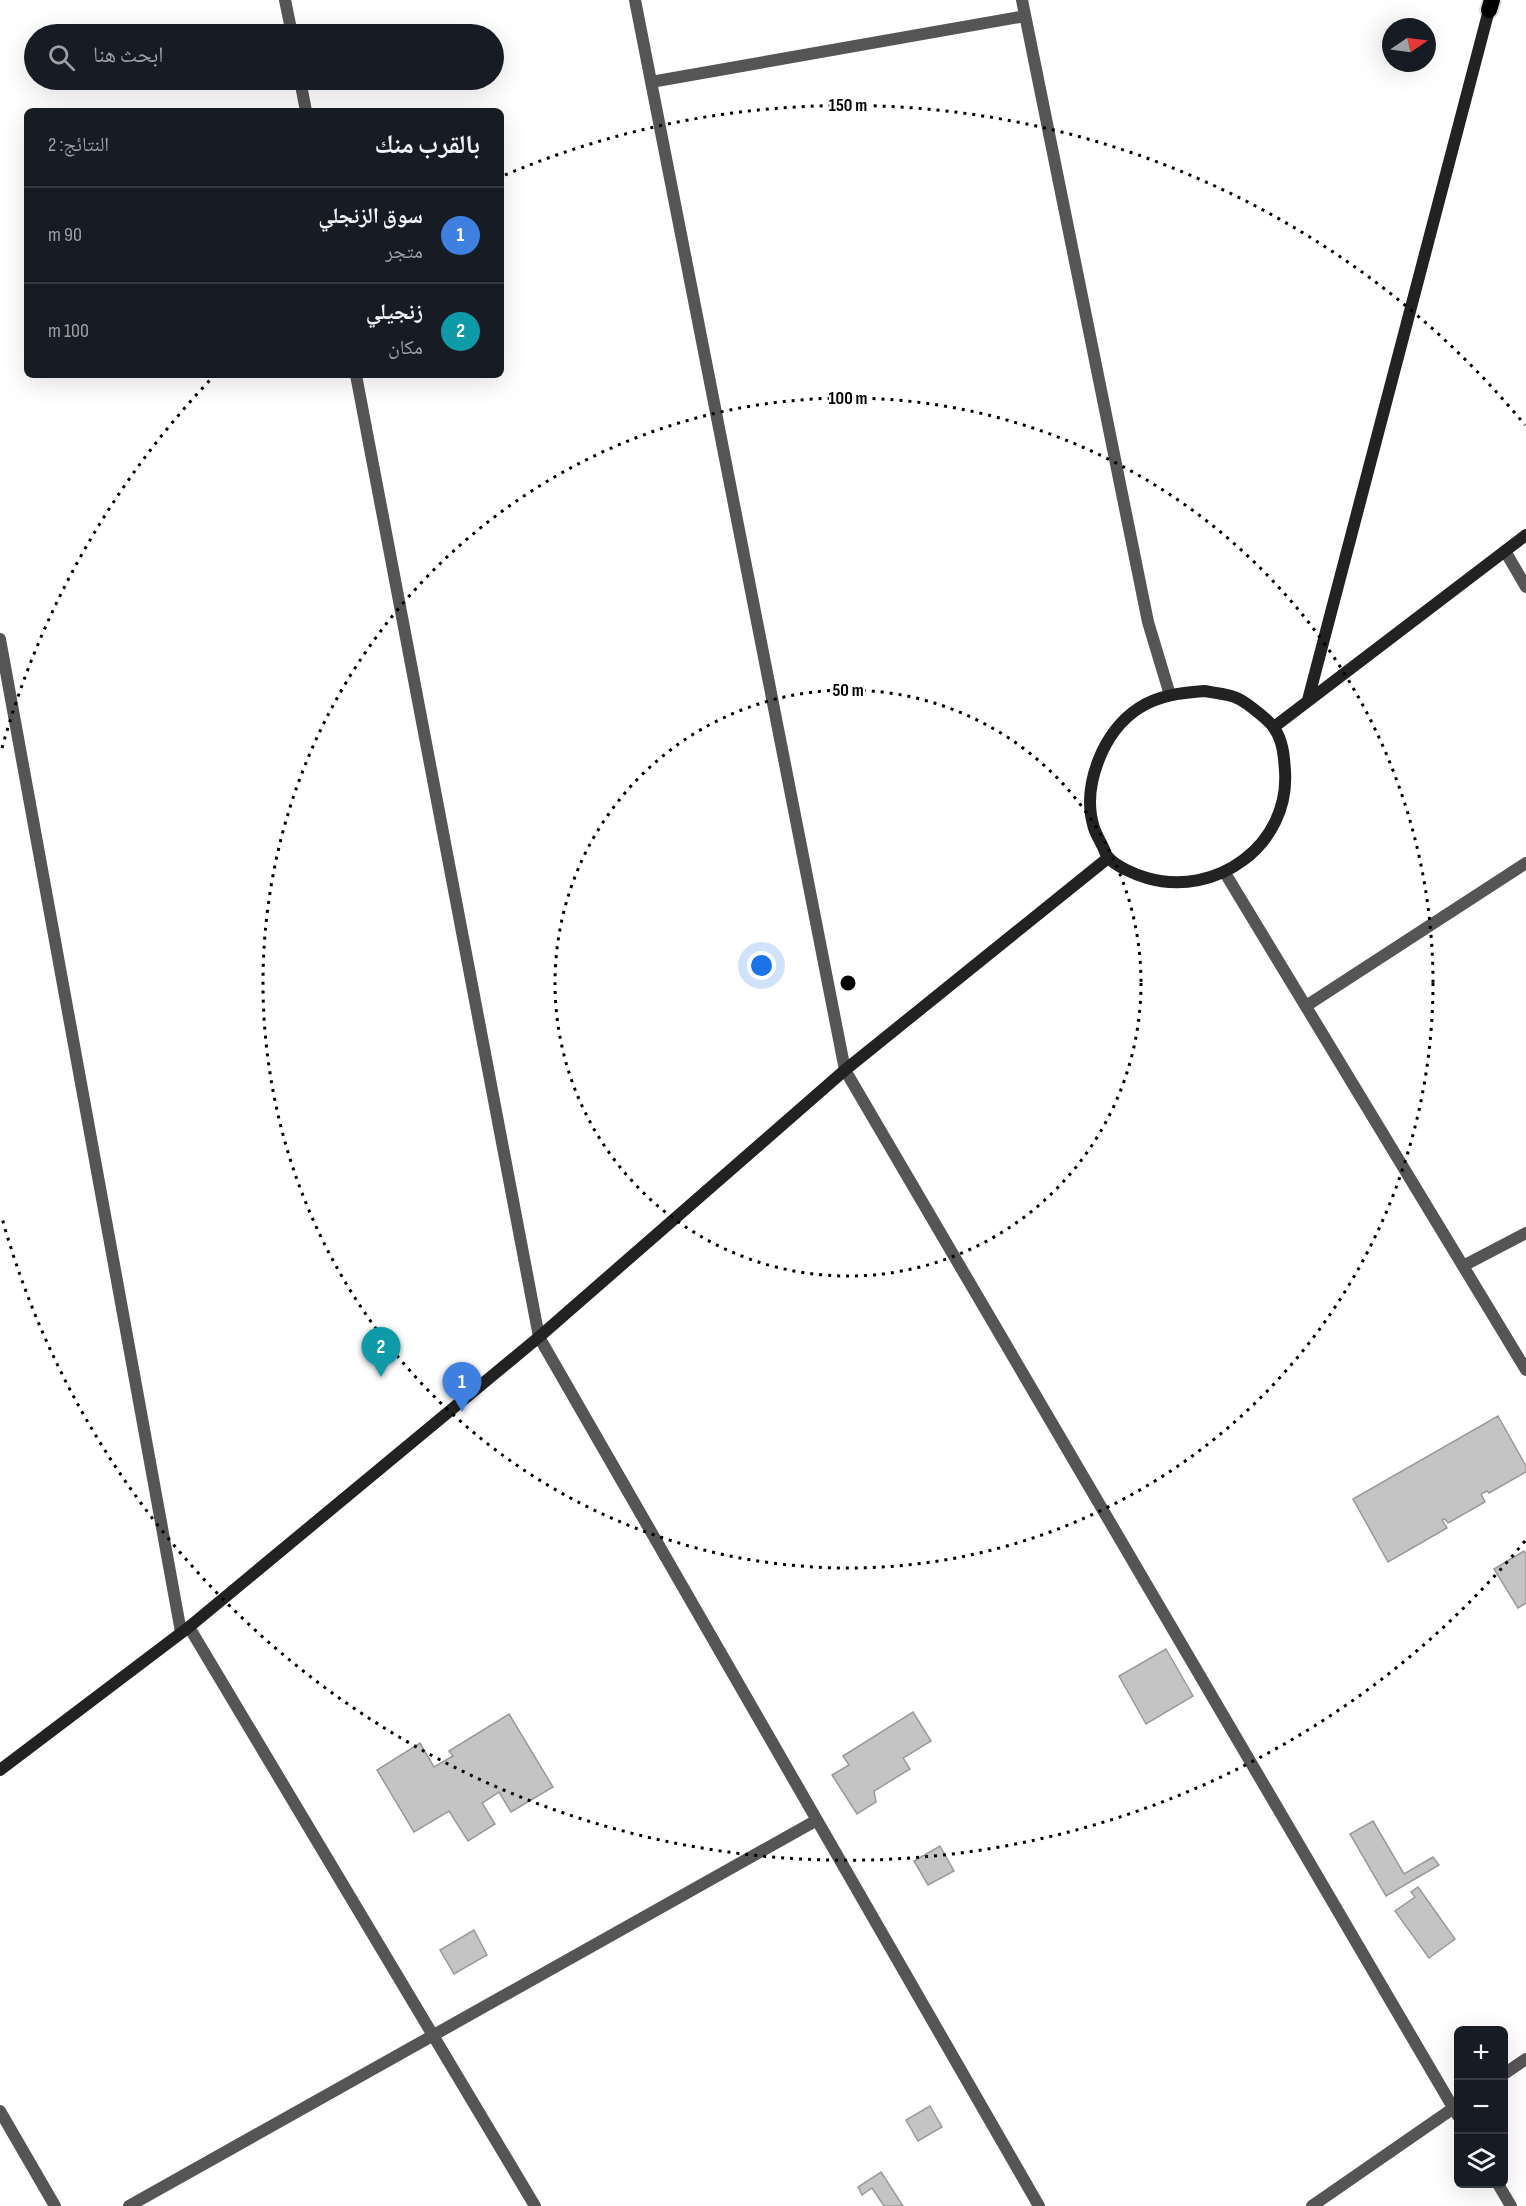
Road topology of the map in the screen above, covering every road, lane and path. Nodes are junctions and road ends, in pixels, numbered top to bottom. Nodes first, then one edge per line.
1 (285, 0) edge
2 (635, 0) edge
3 (1022, 0) edge
4 (1490, 3) edge
5 (1025, 16) junction
6 (290, 24) edge
7 (651, 82) junction
8 (302, 90) edge
9 (305, 108) edge
10 (357, 378) edge
11 (1526, 535) edge
12 (1504, 551) junction
13 (1526, 587) edge
14 (0, 639) edge
15 (1170, 694) junction
16 (1308, 700) junction
17 (1274, 727) junction
18 (1108, 858) junction
19 (1526, 863) edge
20 (1225, 873) junction
21 (1306, 1006) junction
22 (845, 1070) junction
23 (1526, 1233) edge
24 (1463, 1266) junction
25 (539, 1337) junction
26 (1526, 1370) edge
27 (185, 1630) junction
28 (0, 1770) edge
29 (817, 1820) junction
30 (433, 2036) junction
31 (1526, 2059) edge
32 (1508, 2071) edge
33 (1454, 2105) edge
34 (0, 2111) edge
35 (1454, 2112) edge
36 (1500, 2188) edge
37 (55, 2206) edge
38 (129, 2206) edge
39 (535, 2206) edge
40 (1039, 2206) edge
41 (1312, 2206) edge
42 (1511, 2206) edge

1 - 6 street
2 - 7 street
3 - 5 street
4 - 16 main road
5 - 7 street
5 - 15 street
7 - 22 street
8 - 9 street
10 - 25 street
11 - 12 main road
12 - 13 street
12 - 16 main road
14 - 27 street
15 - 17 main road
15 - 18 main road
16 - 17 main road
17 - 20 main road
18 - 20 main road
18 - 22 main road
19 - 21 street
20 - 21 street
21 - 24 street
22 - 25 main road
22 - 33 street
23 - 24 street
24 - 26 street
25 - 27 main road
25 - 29 street
27 - 28 main road
27 - 30 street
29 - 30 street
29 - 40 street
30 - 38 street
30 - 39 street
31 - 32 street
34 - 37 street
35 - 41 street
36 - 42 street

